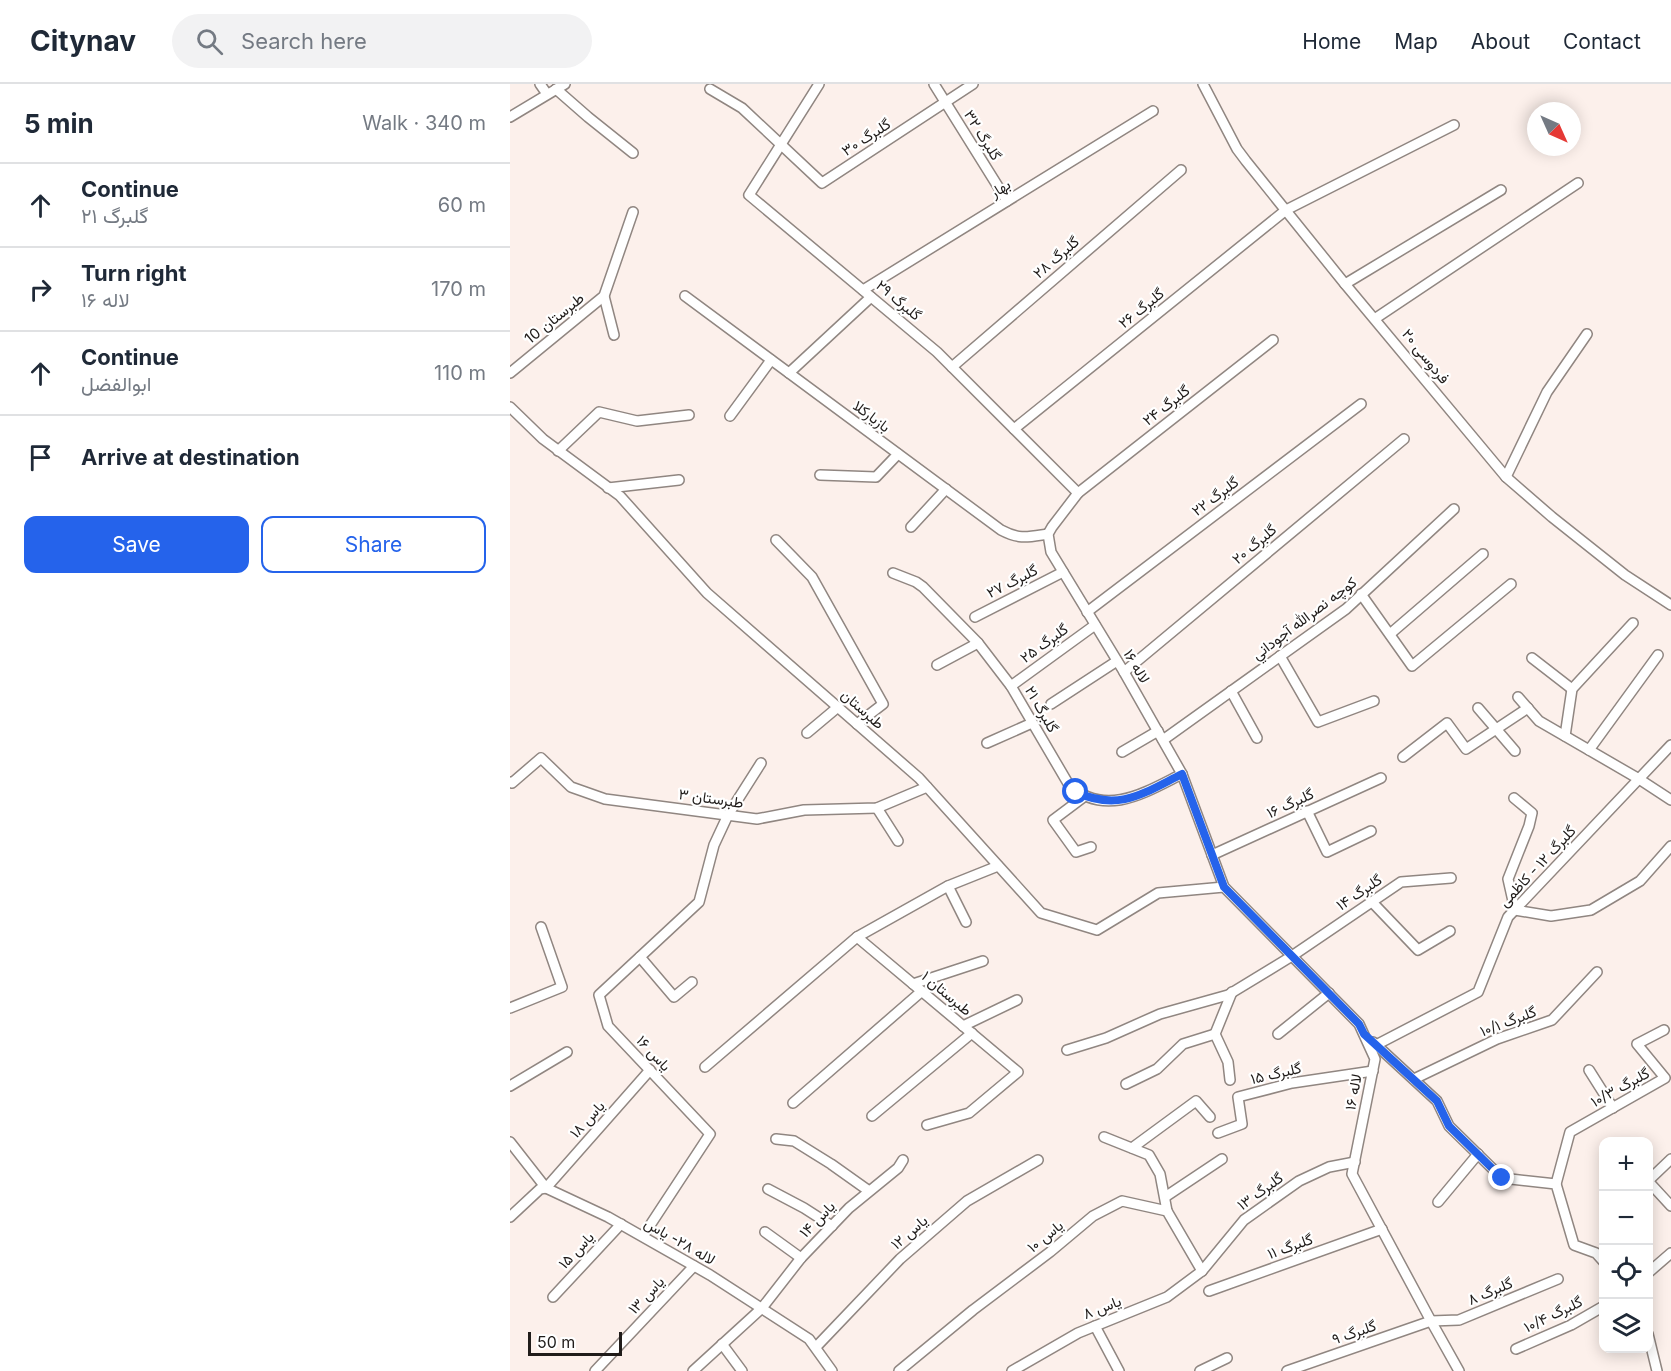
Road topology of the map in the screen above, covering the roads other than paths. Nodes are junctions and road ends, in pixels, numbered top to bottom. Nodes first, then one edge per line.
1 (540, 84) edge
2 (819, 84) edge
3 (934, 84) edge
4 (973, 84) edge
5 (1203, 84) edge
6 (556, 89) edge
7 (710, 89) dead end
8 (945, 102) junction
9 (1153, 111) dead end
10 (510, 117) edge
11 (1454, 125) dead end
12 (781, 144) junction
13 (633, 153) dead end
14 (1181, 170) dead end
15 (1578, 183) dead end
16 (1501, 190) dead end
17 (1007, 201) junction
18 (1286, 210) junction
19 (633, 212) dead end
20 (1345, 284) junction
21 (867, 294) junction
22 (604, 296) junction
23 (685, 296) dead end
24 (1376, 318) junction
25 (1587, 334) dead end
26 (614, 335) dead end
27 (1273, 340) dead end
28 (771, 360) junction
29 (952, 367) junction
30 (510, 373) edge
31 (789, 373) junction
32 (1361, 404) dead end
33 (510, 407) edge
34 (689, 415) dead end
35 (730, 416) dead end
36 (1014, 429) junction
37 (1404, 439) dead end
38 (558, 451) junction
39 (898, 454) junction
40 (820, 475) dead end
41 (1506, 477) junction
42 (679, 480) dead end
43 (608, 488) junction
44 (946, 489) junction
45 (1078, 493) junction
46 (1454, 509) dead end
47 (912, 527) dead end
48 (1048, 534) junction
49 (776, 540) dead end
50 (1483, 554) dead end
51 (1063, 572) junction
52 (893, 573) dead end
53 (1511, 584) dead end
54 (1362, 594) junction
55 (1671, 605) edge
56 (1088, 612) junction
57 (975, 617) dead end
58 (1633, 623) dead end
59 (1095, 625) junction
60 (1390, 634) junction
61 (978, 643) junction
62 (1658, 655) dead end
63 (1280, 656) junction
64 (1532, 658) dead end
65 (1117, 661) junction
66 (937, 665) dead end
67 (1124, 672) junction
68 (1011, 686) junction
69 (1572, 689) junction
70 (1231, 691) junction
71 (1518, 697) dead end
72 (1374, 701) dead end
73 (1051, 704) dead end
74 (838, 707) junction
75 (1478, 708) dead end
76 (1528, 708) junction
77 (1032, 723) junction
78 (857, 724) junction
79 (1496, 729) junction
80 (807, 733) dead end
81 (1160, 736) junction
82 (1565, 736) junction
83 (1257, 738) dead end
84 (987, 743) dead end
85 (1671, 746) edge
86 (1589, 750) junction
87 (1515, 751) dead end
88 (1122, 752) dead end
89 (1403, 757) dead end
90 (761, 763) dead end
91 (1182, 774) junction
92 (1381, 777) dead end
93 (1640, 779) junction
94 (510, 782) edge
95 (927, 787) junction
96 (1085, 796) junction
97 (1514, 798) dead end
98 (1671, 800) edge
99 (877, 808) junction
100 (1307, 811) junction
101 (728, 815) junction
102 (1371, 831) dead end
103 (898, 841) dead end
104 (1671, 846) edge
105 (1091, 847) dead end
106 (1212, 855) junction
107 (998, 866) junction
108 (1451, 878) dead end
109 (948, 886) junction
110 (1224, 887) junction
111 (1372, 902) junction
112 (1515, 910) junction
113 (966, 922) dead end
114 (541, 927) dead end
115 (1450, 931) dead end
116 (857, 937) junction
117 (1293, 956) junction
118 (640, 957) junction
119 (983, 961) dead end
120 (1597, 972) dead end
121 (692, 982) dead end
122 (913, 984) junction
123 (922, 991) junction
124 (1232, 992) junction
125 (1329, 993) junction
126 (1017, 1000) dead end
127 (511, 1005) edge
128 (963, 1026) junction
129 (1664, 1030) dead end
130 (972, 1034) junction
131 (1215, 1034) junction
132 (1278, 1034) dead end
133 (1364, 1034) junction
134 (1376, 1045) junction
135 (1067, 1050) dead end
136 (567, 1052) dead end
137 (705, 1067) dead end
138 (650, 1070) junction
139 (1589, 1070) dead end
140 (1373, 1071) junction
141 (1668, 1076) edge
142 (1414, 1079) junction
143 (1230, 1080) dead end
144 (1126, 1084) dead end
145 (510, 1086) edge
146 (793, 1103) dead end
147 (1614, 1108) junction
148 (872, 1116) dead end
149 (1210, 1117) dead end
150 (927, 1125) dead end
151 (1218, 1133) dead end
152 (1104, 1137) dead end
153 (776, 1139) dead end
154 (510, 1142) edge
155 (1132, 1148) junction
156 (1478, 1154) junction
157 (1671, 1159) edge
158 (903, 1160) dead end
159 (1038, 1160) dead end
160 (1222, 1160) dead end
161 (1355, 1162) junction
162 (1653, 1176) edge
163 (1556, 1184) junction
164 (1653, 1186) edge
165 (546, 1188) junction
166 (768, 1189) dead end
167 (869, 1191) junction
168 (1164, 1197) junction
169 (1437, 1202) dead end
170 (1671, 1206) edge
171 (1167, 1211) junction
172 (510, 1218) edge
173 (621, 1224) junction
174 (832, 1226) junction
175 (1382, 1228) junction
176 (765, 1232) dead end
177 (643, 1236) junction
178 (1671, 1252) edge
179 (1599, 1256) edge
180 (801, 1258) junction
181 (694, 1266) junction
182 (1653, 1268) edge
183 (1202, 1271) junction
184 (1558, 1279) dead end
185 (1209, 1291) dead end
186 (553, 1297) dead end
187 (762, 1308) junction
188 (1599, 1309) edge
189 (1431, 1321) junction
190 (1095, 1326) junction
191 (723, 1344) junction
192 (816, 1347) junction
193 (1516, 1349) dead end
194 (1653, 1353) edge
195 (1227, 1358) dead end
196 (595, 1371) edge
197 (693, 1371) edge
198 (742, 1371) edge
199 (832, 1371) edge
200 (899, 1371) edge
201 (1012, 1371) edge
202 (1119, 1371) edge
203 (1200, 1371) edge
204 (1287, 1371) edge
205 (1459, 1371) edge
206 (1657, 1371) edge

1 - 6 street
2 - 12 street, گلبرگ ۲۹
3 - 8 street, گلبرگ ۳۲
4 - 8 street, گلبرگ ۳۰
5 - 18 street, فردوسی ۲۰
6 - 10 street
6 - 13 street
7 - 12 street
8 - 12 street, گلبرگ ۳۰
8 - 17 street, گلبرگ ۳۲
9 - 17 street, بهار
11 - 18 street, گلبرگ ۲۶
12 - 21 street, گلبرگ ۲۹
14 - 29 street, گلبرگ ۲۸
15 - 24 street
16 - 20 street
17 - 21 street, بهار
18 - 20 street, فردوسی ۲۰
18 - 36 street, گلبرگ ۲۶
19 - 22 street, طبرستان 10
20 - 24 street, فردوسی ۲۰
21 - 29 street, گلبرگ ۲۹
21 - 31 street, بهار
22 - 26 street
22 - 30 street, طبرستان 10
23 - 28 street, بازیارکلا
24 - 41 street, فردوسی ۲۰
25 - 41 street
27 - 45 street, گلبرگ ۲۴
28 - 31 street, بازیارکلا
28 - 35 street
29 - 36 street, گلبرگ ۲۹
31 - 39 street, بازیارکلا
32 - 56 street, گلبرگ ۲۲
33 - 38 street, طبرستان
34 - 38 street
36 - 45 street, گلبرگ ۲۹
37 - 67 street, گلبرگ ۲۰
38 - 43 street, طبرستان
39 - 40 street
39 - 44 street, بازیارکلا
41 - 55 street, فردوسی ۲۰
42 - 43 street
43 - 74 street, طبرستان
44 - 47 street
44 - 48 street, بازیارکلا
45 - 48 street
46 - 54 street, كوچه نصرالله آجوداني
48 - 51 street, لاله ۱۶
49 - 78 street
50 - 60 street
51 - 56 street, لاله ۱۶
51 - 57 street, گلبرگ ۲۷
52 - 61 street, گلبرگ ۲۱
53 - 60 street
54 - 60 street
54 - 63 street, كوچه نصرالله آجوداني
56 - 59 street, لاله ۱۶
58 - 69 street
59 - 65 street, لاله ۱۶
59 - 68 street, گلبرگ ۲۵
61 - 66 street
61 - 68 street, گلبرگ ۲۱
62 - 86 street
63 - 70 street, كوچه نصرالله آجوداني
63 - 72 street
64 - 69 street
65 - 67 street, لاله ۱۶
65 - 73 street
67 - 81 street, لاله ۱۶
68 - 77 street, گلبرگ ۲۱
69 - 82 street
70 - 81 street, كوچه نصرالله آجوداني
70 - 83 street
71 - 76 street
74 - 78 street, طبرستان
74 - 80 street
75 - 79 street
76 - 79 street
76 - 82 street
77 - 84 street
77 - 96 street, گلبرگ ۲۱
78 - 95 street, طبرستان
79 - 87 street
79 - 89 street
81 - 88 street, كوچه نصرالله آجوداني
81 - 91 street, لاله ۱۶
82 - 86 street
85 - 93 street, گلبرگ ۱۲ - کاظمی
86 - 93 street
90 - 101 street
91 - 96 street
91 - 106 street, لاله ۱۶
92 - 100 street, گلبرگ ۱۶
93 - 98 street
93 - 112 street, گلبرگ ۱۲ - کاظمی
94 - 101 street, طبرستان ۳
95 - 99 street, طبرستان ۳
95 - 107 street, طبرستان
96 - 105 street
97 - 112 street
99 - 101 street, طبرستان ۳
99 - 103 street
100 - 102 street
100 - 106 street, گلبرگ ۱۶
101 - 118 street, یاس ۱۶
104 - 112 street
106 - 110 street, لاله ۱۶
107 - 109 street
107 - 110 street, طبرستان
108 - 111 street, گلبرگ ۱۴
109 - 113 street
109 - 116 street
110 - 117 street, لاله ۱۶
111 - 115 street
111 - 117 street, گلبرگ ۱۴
112 - 134 street, گلبرگ ۱۲ - کاظمی
114 - 127 street
116 - 122 street, طبرستان ۱
116 - 137 street
117 - 124 street, گلبرگ ۱۴
117 - 125 street, لاله ۱۶
118 - 121 street
118 - 138 street, یاس ۱۶
119 - 122 street
120 - 142 street, گلبرگ ۱۰/۱
122 - 123 street, طبرستان ۱
123 - 128 street, طبرستان ۱
123 - 146 street
124 - 131 street
124 - 135 street, گلبرگ ۱۴
125 - 132 street
125 - 133 street, لاله ۱۶
126 - 128 street
128 - 130 street, طبرستان ۱
129 - 141 street, گلبرگ ۱۰/۳
130 - 148 street
130 - 150 street, طبرستان ۱
131 - 143 street
131 - 144 street
133 - 134 street
133 - 140 street, لاله ۱۶
134 - 142 street
136 - 145 street
138 - 165 street, یاس ۱۸
138 - 177 street, یاس ۱۶
139 - 147 street
140 - 151 street, گلبرگ ۱۵
140 - 161 street, لاله ۱۶
141 - 147 street, گلبرگ ۱۰/۳
142 - 156 street
147 - 163 street, گلبرگ ۱۰/۳
149 - 155 street
152 - 155 street
153 - 167 street
154 - 165 street, لاله ۲۸- یاس
155 - 168 street
156 - 163 street
156 - 169 street
157 - 162 street
158 - 167 street, یاس ۱۴
159 - 192 street, یاس ۱۲
160 - 168 street
161 - 175 street, لاله ۱۶
161 - 183 street, گلبرگ ۱۳
163 - 179 street
164 - 170 street
165 - 172 street, یاس ۱۸
165 - 173 street, لاله ۲۸- یاس
166 - 174 street
167 - 174 street, یاس ۱۴
168 - 171 street
171 - 183 street
171 - 200 street, یاس ۱۰
173 - 177 street, لاله ۲۸- یاس
173 - 186 street, یاس ۱۵
174 - 180 street, یاس ۱۴
175 - 185 street, گلبرگ ۱۱
175 - 189 street, لاله ۱۶
176 - 180 street
177 - 181 street, لاله ۲۸- یاس
178 - 182 street
180 - 187 street, یاس ۱۴
181 - 187 street, لاله ۲۸- یاس
181 - 196 street, یاس ۱۳
183 - 190 street, یاس ۸
184 - 189 street, گلبرگ ۸
187 - 191 street, یاس ۱۴
187 - 192 street, لاله ۲۸- یاس
188 - 193 street, گلبرگ ۱۰/۴
189 - 204 street, گلبرگ ۹
189 - 205 street, لاله ۱۶
190 - 201 street, یاس ۸
190 - 202 street
191 - 197 street, یاس ۱۴
191 - 198 street
192 - 199 street, لاله ۲۸- یاس
194 - 206 street
195 - 203 street

